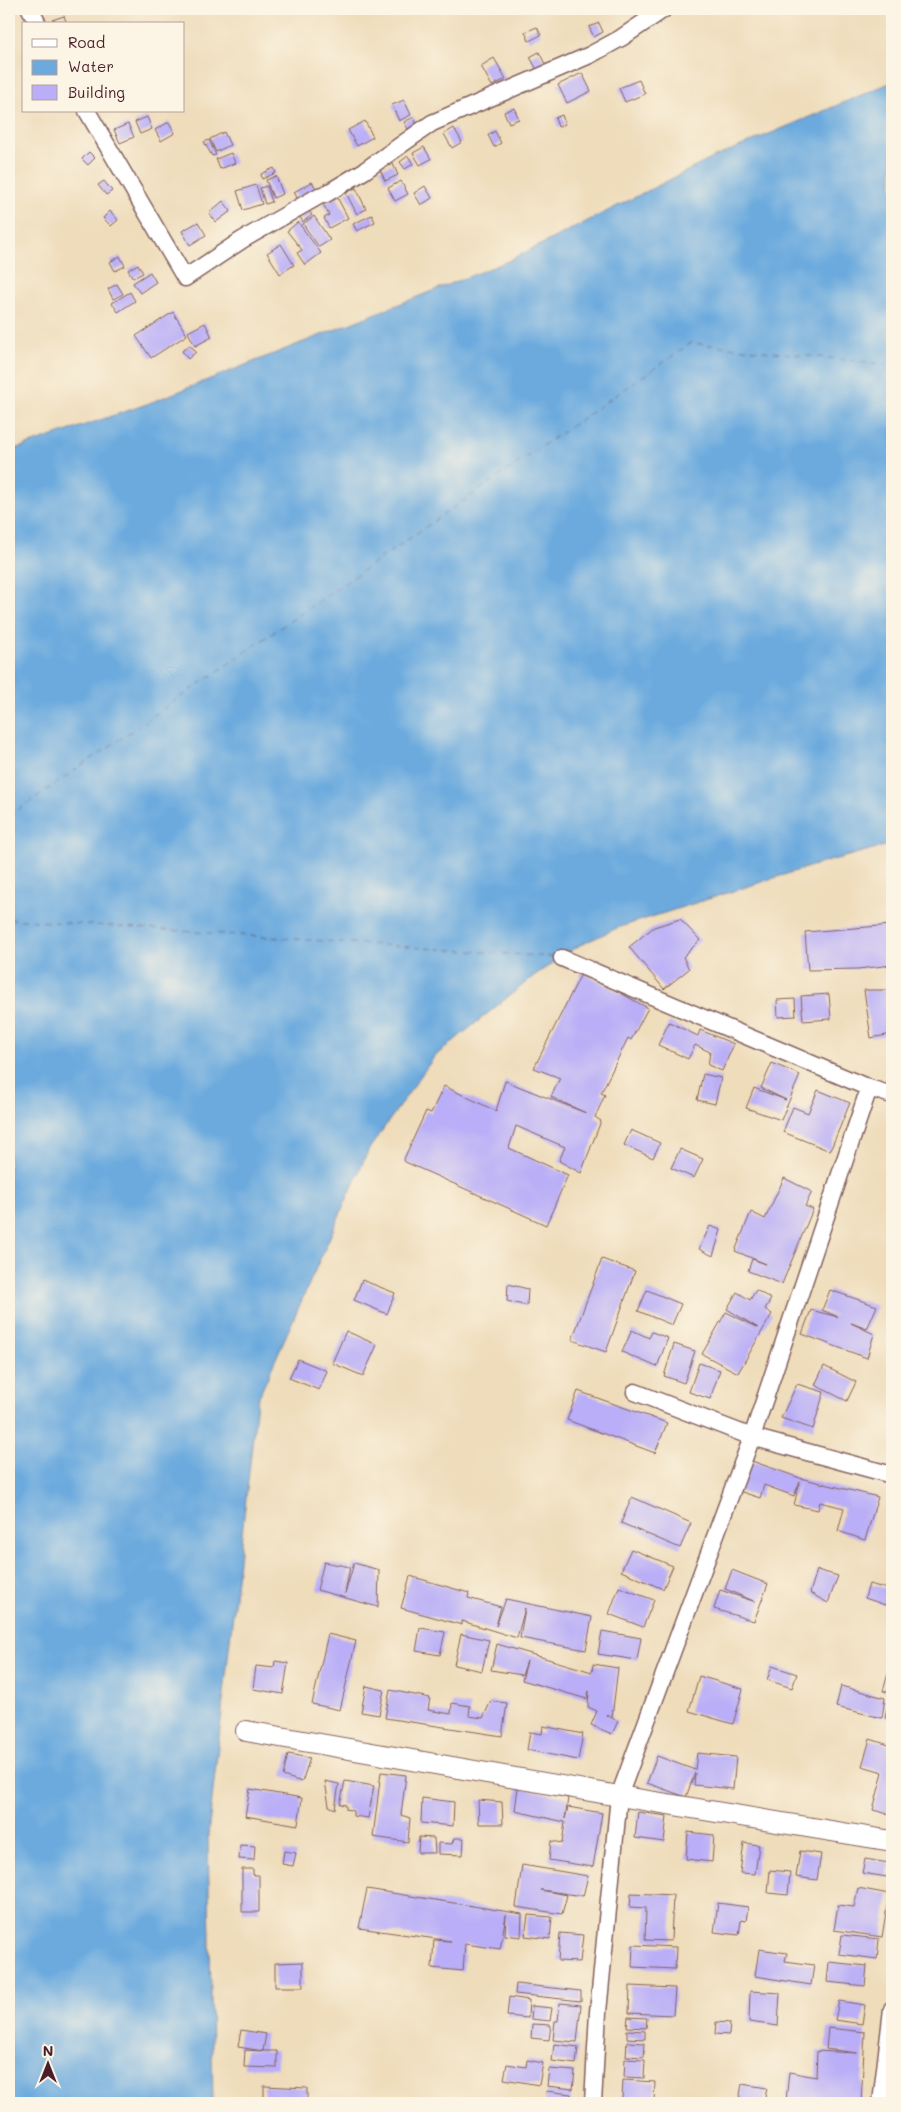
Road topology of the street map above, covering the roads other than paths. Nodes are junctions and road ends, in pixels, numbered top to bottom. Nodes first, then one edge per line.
1 (30, 9) edge
2 (664, 9) edge
3 (37, 22) edge
4 (88, 112) edge
5 (562, 958) dead end
6 (869, 1088) junction
7 (892, 1095) edge
8 (635, 1392) dead end
9 (752, 1437) junction
10 (892, 1475) edge
11 (246, 1731) dead end
12 (619, 1796) junction
13 (892, 1841) edge
14 (892, 2009) edge
15 (593, 2103) edge
16 (881, 2103) edge

1 - 3 street
2 - 4 street
5 - 6 street
6 - 7 street
6 - 9 street
8 - 9 street
9 - 10 street
9 - 12 street
11 - 12 street
12 - 13 street
12 - 15 street
14 - 16 street

